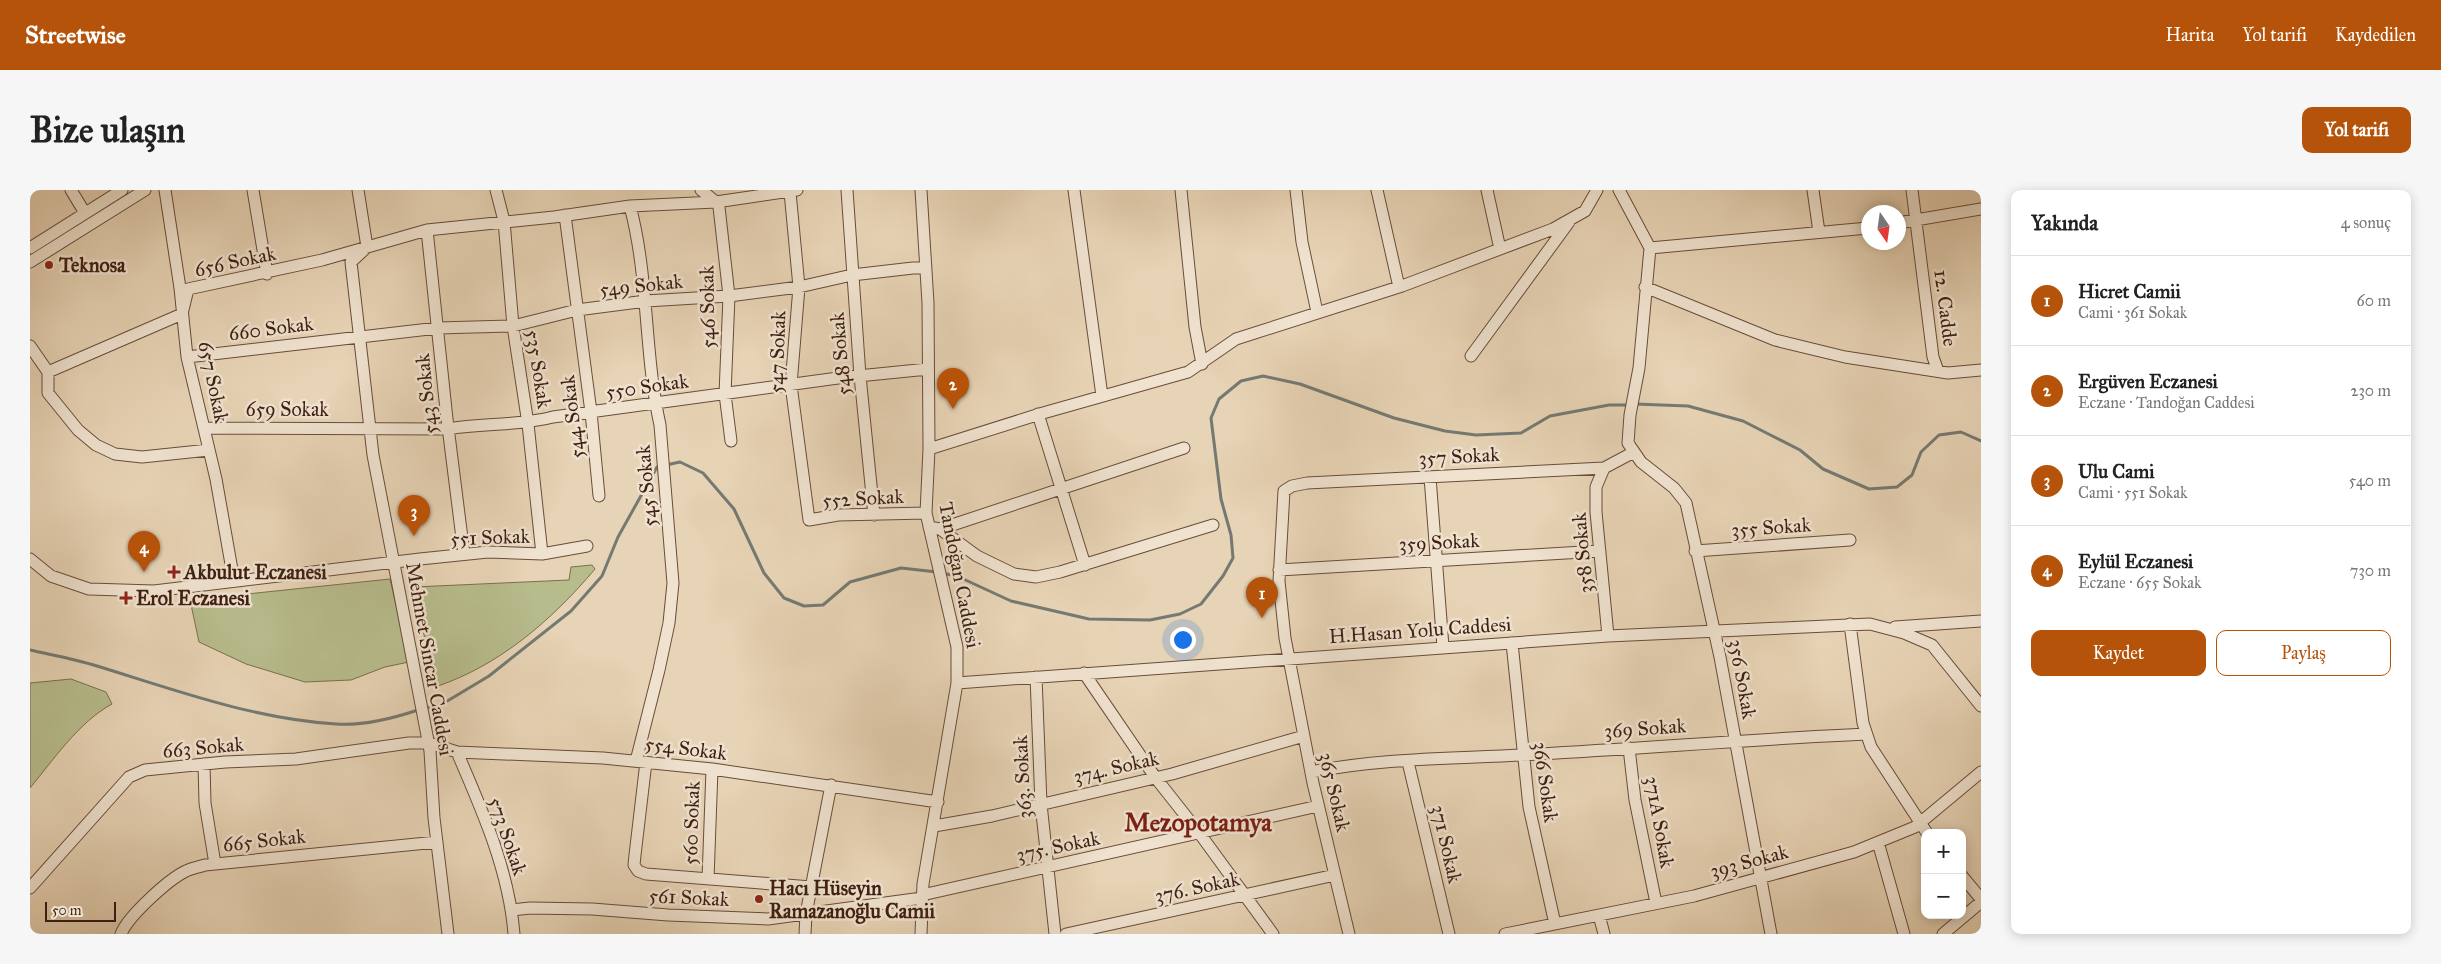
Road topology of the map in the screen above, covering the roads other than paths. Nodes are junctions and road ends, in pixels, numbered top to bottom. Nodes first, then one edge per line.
1 (72, 190) edge
2 (122, 190) edge
3 (145, 190) edge
4 (164, 190) edge
5 (254, 190) edge
6 (358, 190) edge
7 (496, 190) edge
8 (701, 190) edge
9 (847, 190) edge
10 (921, 190) edge
11 (1074, 190) edge
12 (1181, 190) edge
13 (1296, 190) edge
14 (1377, 190) edge
15 (1487, 190) edge
16 (1597, 190) edge
17 (1619, 190) edge
18 (1813, 190) edge
19 (1912, 190) edge
20 (794, 191) edge
21 (716, 202) junction
22 (630, 206) junction
23 (1981, 209) edge
24 (85, 213) junction
25 (564, 215) junction
26 (1571, 219) junction
27 (1916, 220) junction
28 (504, 221) junction
29 (1906, 222) edge
30 (1861, 229) edge
31 (427, 230) junction
32 (1818, 232) junction
33 (367, 247) junction
34 (30, 248) edge
35 (1650, 248) junction
36 (1500, 249) junction
37 (30, 262) edge
38 (926, 268) junction
39 (267, 274) junction
40 (852, 275) junction
41 (1645, 286) junction
42 (1399, 287) junction
43 (799, 288) junction
44 (729, 296) junction
45 (646, 301) junction
46 (577, 310) junction
47 (1316, 312) junction
48 (182, 314) junction
49 (513, 326) junction
50 (438, 328) junction
51 (360, 337) junction
52 (30, 346) edge
53 (1471, 356) dead end
54 (187, 357) junction
55 (1202, 364) junction
56 (928, 369) junction
57 (1981, 370) edge
58 (1938, 371) junction
59 (48, 372) junction
60 (860, 376) junction
61 (792, 385) junction
62 (725, 394) junction
63 (1102, 396) junction
64 (655, 403) junction
65 (591, 412) junction
66 (1038, 414) junction
67 (528, 424) junction
68 (204, 428) junction
69 (370, 428) junction
70 (448, 429) junction
71 (731, 441) dead end
72 (1184, 448) dead end
73 (929, 449) junction
74 (209, 450) junction
75 (1634, 452) junction
76 (1604, 468) junction
77 (1430, 477) junction
78 (1060, 489) junction
79 (1284, 491) joint
80 (599, 496) dead end
81 (926, 513) junction
82 (807, 514) joint
83 (874, 515) junction
84 (1213, 525) dead end
85 (934, 528) junction
86 (1850, 540) dead end
87 (586, 546) dead end
88 (1600, 551) junction
89 (1695, 551) junction
90 (464, 554) junction
91 (542, 554) junction
92 (30, 559) edge
93 (1435, 561) junction
94 (393, 562) junction
95 (1085, 565) junction
96 (1279, 570) junction
97 (234, 581) junction
98 (1981, 621) edge
99 (1850, 624) junction
100 (1886, 628) junction
101 (1715, 632) junction
102 (1608, 636) junction
103 (1512, 643) junction
104 (1443, 647) junction
105 (1289, 658) junction
106 (1084, 673) junction
107 (1036, 677) junction
108 (957, 683) junction
109 (1981, 706) edge
110 (1866, 734) junction
111 (1304, 736) junction
112 (1735, 740) junction
113 (429, 743) junction
114 (1630, 748) junction
115 (457, 752) junction
116 (1523, 755) junction
117 (641, 761) junction
118 (1408, 762) junction
119 (204, 764) junction
120 (712, 769) junction
121 (1311, 772) junction
122 (1981, 772) edge
123 (1155, 777) junction
124 (831, 785) junction
125 (938, 802) junction
126 (1041, 804) junction
127 (1318, 806) junction
128 (934, 826) junction
129 (1923, 828) edge
130 (638, 829) joint
131 (1200, 834) junction
132 (437, 842) junction
133 (1878, 842) junction
134 (215, 864) junction
135 (1046, 868) junction
136 (1335, 875) junction
137 (1761, 877) junction
138 (708, 879) junction
139 (1966, 881) edge
140 (811, 887) junction
141 (30, 888) edge
142 (922, 896) junction
143 (1245, 896) junction
144 (1981, 900) edge
145 (1656, 903) junction
146 (512, 910) junction
147 (806, 914) junction
148 (1599, 915) junction
149 (1555, 924) junction
150 (121, 934) edge
151 (448, 934) edge
152 (514, 934) edge
153 (805, 934) edge
154 (921, 934) edge
155 (1054, 934) edge
156 (1066, 934) edge
157 (1273, 934) edge
158 (1348, 934) edge
159 (1448, 934) edge
160 (1505, 934) edge
161 (1604, 934) edge
162 (1771, 934) edge
163 (1904, 934) edge
164 (1943, 934) edge

1 - 24 street
2 - 24 street
3 - 37 street
4 - 48 street, 657 Sokak
5 - 39 street
6 - 33 street
7 - 28 street, 535 Sokak
8 - 21 street
9 - 40 street, 548 Sokak
10 - 38 street, Tandoğan Caddesi
11 - 63 street
12 - 55 street
13 - 47 street
14 - 42 street
15 - 36 street
16 - 26 street
17 - 35 street
18 - 32 street
19 - 27 street, 12. Cadde
20 - 21 street, 656 Sokak
20 - 43 street, 547 Sokak
21 - 22 street, 656 Sokak
21 - 44 street, 546 Sokak
22 - 25 street, 656 Sokak
22 - 45 street, 545 Sokak
23 - 27 street
24 - 34 street
25 - 28 street, 656 Sokak
25 - 46 street, 544 Sokak
26 - 36 street
26 - 53 street
27 - 29 street
27 - 58 street, 12. Cadde
28 - 31 street, 656 Sokak
28 - 49 street, 535 Sokak
30 - 32 street
31 - 33 street, 656 Sokak
31 - 50 street, 543 Sokak
32 - 35 street
33 - 39 street, 656 Sokak
33 - 51 street, Mehmet Sincar Caddesi
35 - 41 street
36 - 42 street
38 - 40 street, 549 Sokak
38 - 56 street, Tandoğan Caddesi
39 - 48 street, 656 Sokak
40 - 43 street, 549 Sokak
40 - 60 street, 548 Sokak
41 - 58 street
41 - 75 street
42 - 47 street
43 - 44 street, 549 Sokak
43 - 61 street, 547 Sokak
44 - 45 street, 549 Sokak
44 - 62 street, 546 Sokak
45 - 46 street, 549 Sokak
45 - 64 street, 545 Sokak
46 - 49 street, 549 Sokak
46 - 65 street, 544 Sokak
47 - 55 street
48 - 54 street, 657 Sokak
48 - 59 street
49 - 50 street, 549 Sokak
49 - 67 street, 535 Sokak
50 - 51 street, 549 Sokak
50 - 70 street, 543 Sokak
51 - 54 street, 660 Sokak
51 - 69 street, Mehmet Sincar Caddesi
52 - 59 street
54 - 68 street, 657 Sokak
55 - 63 street
56 - 60 street, 550 Sokak
56 - 73 street, Tandoğan Caddesi
57 - 58 street
59 - 74 street
60 - 61 street, 550 Sokak
60 - 83 street, 548 Sokak
61 - 62 street, 550 Sokak
61 - 82 street, 547 Sokak
62 - 64 street, 550 Sokak
62 - 71 street, 546 Sokak
63 - 66 street
64 - 65 street, 550 Sokak
64 - 117 street, 545 Sokak
65 - 67 street, 550 Sokak
65 - 80 street, 544 Sokak
66 - 73 street
66 - 78 street
67 - 70 street, 550 Sokak
67 - 91 street, 535 Sokak
68 - 69 street, 659 Sokak
68 - 74 street, 657 Sokak
69 - 70 street, 550 Sokak
69 - 94 street, Mehmet Sincar Caddesi
70 - 90 street, 543 Sokak
72 - 78 street
73 - 81 street, Tandoğan Caddesi
74 - 97 street, 657 Sokak
75 - 76 street, 357 Sokak
75 - 89 street, 356 Sokak
76 - 77 street, 357 Sokak
76 - 88 street, 358 Sokak
77 - 79 street, 357 Sokak
77 - 93 street
78 - 85 street
78 - 95 street
79 - 96 street, 365 Sokak
81 - 83 street, 552 Sokak
81 - 85 street, Tandoğan Caddesi
82 - 83 street, 552 Sokak
84 - 95 street
85 - 95 street
85 - 108 street, Tandoğan Caddesi
86 - 89 street, 355 Sokak
87 - 91 street, 551 Sokak
88 - 93 street, 359 Sokak
88 - 102 street, 358 Sokak
89 - 101 street, 356 Sokak
90 - 91 street, 551 Sokak
90 - 94 street, 551 Sokak
92 - 97 street, 551 Sokak
93 - 96 street, 359 Sokak
93 - 104 street
94 - 97 street, 551 Sokak
94 - 113 street, Mehmet Sincar Caddesi
96 - 105 street, 365 Sokak
98 - 100 street
99 - 100 street, H.Hasan Yolu Caddesi
99 - 101 street, H.Hasan Yolu Caddesi
99 - 110 street
100 - 109 street
101 - 102 street, H.Hasan Yolu Caddesi
101 - 112 street, 356 Sokak
102 - 103 street, H.Hasan Yolu Caddesi
103 - 104 street, H.Hasan Yolu Caddesi
103 - 116 street, 366 Sokak
104 - 105 street, H.Hasan Yolu Caddesi
105 - 106 street, H.Hasan Yolu Caddesi
105 - 111 street, 365 Sokak
106 - 107 street, H.Hasan Yolu Caddesi
106 - 123 street
107 - 108 street, H.Hasan Yolu Caddesi
107 - 126 street, 363. Sokak
108 - 125 street, Tandoğan Caddesi
110 - 112 street, 369 Sokak
110 - 129 street
111 - 121 street, 365 Sokak
111 - 123 street, 374. Sokak
112 - 114 street, 369 Sokak
112 - 137 street, 356 Sokak
113 - 115 street, 554 Sokak
113 - 119 street, 663 Sokak
113 - 132 street, Mehmet Sincar Caddesi
114 - 116 street, 369 Sokak
114 - 145 street, 371A Sokak
115 - 117 street, 554 Sokak
115 - 146 street, 573 Sokak
116 - 118 street, 369 Sokak
116 - 149 street, 366 Sokak
117 - 120 street, 554 Sokak
117 - 130 street, 545 Sokak
118 - 121 street, 369 Sokak
118 - 159 street, 371 Sokak
119 - 134 street
119 - 141 street, 663 Sokak
120 - 124 street, 554 Sokak
120 - 138 street, 560 Sokak
121 - 127 street, 365 Sokak
122 - 129 street, 393 Sokak
123 - 126 street, 374. Sokak
123 - 131 street
124 - 125 street, 554 Sokak
124 - 140 street
125 - 128 street, Tandoğan Caddesi
126 - 128 street, 374. Sokak
126 - 135 street, 363. Sokak
127 - 131 street, 375. Sokak
127 - 136 street, 365 Sokak
128 - 142 street, Tandoğan Caddesi
129 - 133 street, 393 Sokak
130 - 138 street, 560 Sokak
131 - 135 street, 375. Sokak
131 - 143 street
132 - 134 street, 665 Sokak
132 - 151 street, Mehmet Sincar Caddesi
133 - 137 street, 393 Sokak
133 - 163 street
134 - 150 street, 665 Sokak
135 - 142 street, 375. Sokak
135 - 155 street, 363. Sokak
136 - 143 street, 376. Sokak
136 - 158 street, 365 Sokak
137 - 145 street, 393 Sokak
137 - 162 street, 356 Sokak
138 - 140 street, 560 Sokak
139 - 144 street
140 - 147 street
142 - 147 street, 561 Sokak
142 - 154 street, Tandoğan Caddesi
143 - 156 street, 376. Sokak
143 - 157 street
144 - 164 street
145 - 148 street, 393 Sokak
146 - 147 street, 561 Sokak
146 - 152 street, 573 Sokak
147 - 153 street
148 - 149 street, 393 Sokak
148 - 161 street
149 - 160 street, 393 Sokak

